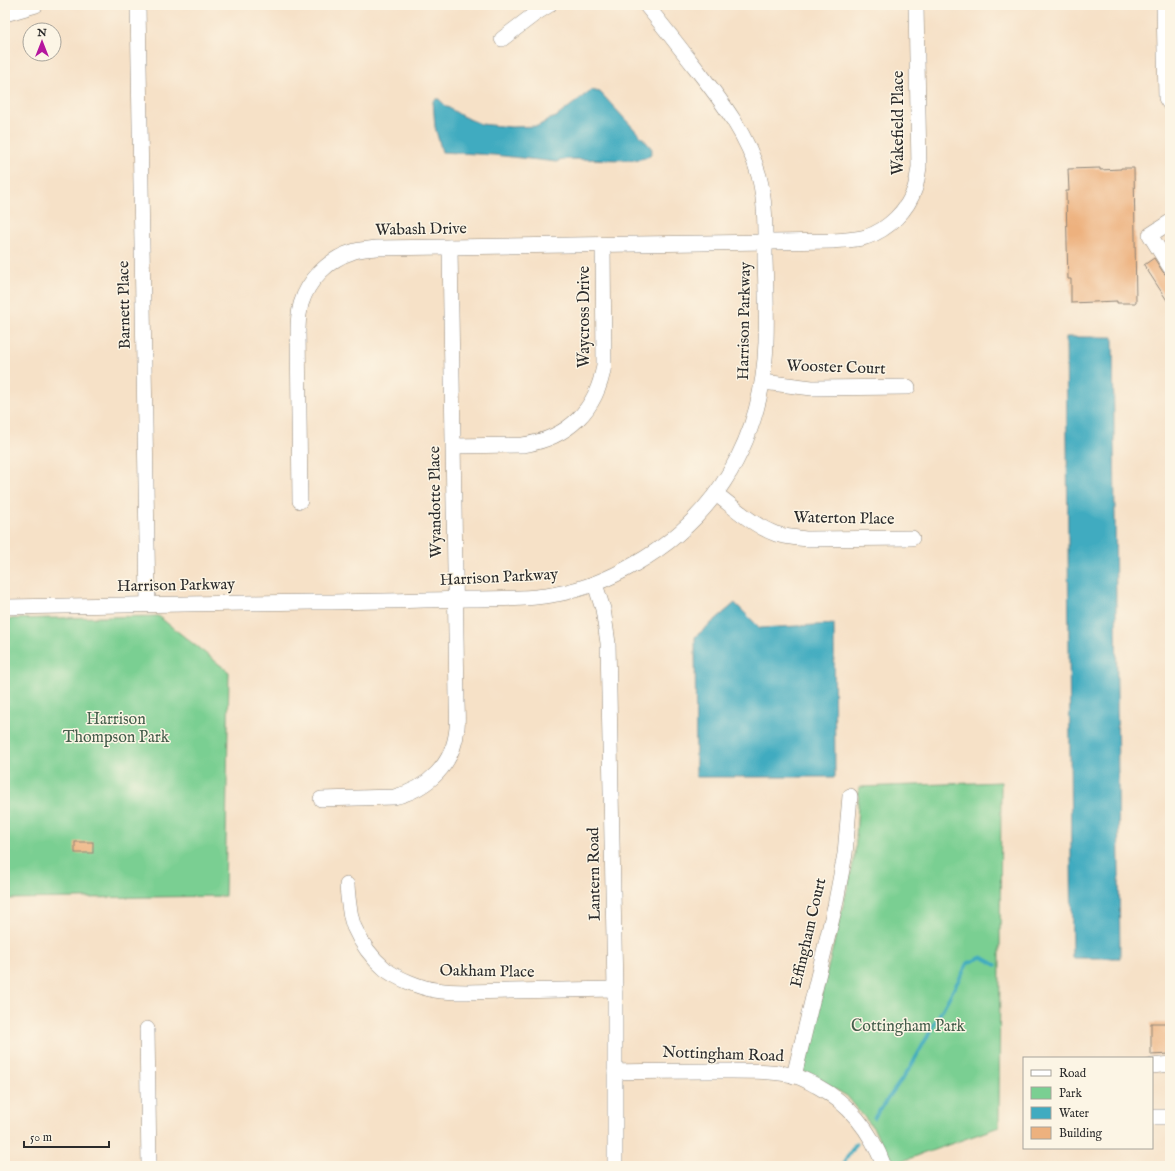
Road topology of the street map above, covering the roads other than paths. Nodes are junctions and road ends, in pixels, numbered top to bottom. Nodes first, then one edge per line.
1 (36, 5) edge
2 (138, 5) edge
3 (549, 5) edge
4 (646, 5) edge
5 (916, 5) edge
6 (1164, 5) edge
7 (5, 14) edge
8 (502, 39) dead end
9 (1167, 54) edge
10 (1170, 104) edge
11 (1170, 222) edge
12 (765, 242) junction
13 (603, 245) junction
14 (450, 247) junction
15 (1170, 267) edge
16 (763, 382) junction
17 (908, 388) dead end
18 (454, 446) junction
19 (716, 494) junction
20 (300, 501) dead end
21 (912, 538) dead end
22 (595, 584) junction
23 (456, 600) junction
24 (148, 604) junction
25 (5, 607) edge
26 (850, 796) dead end
27 (321, 799) dead end
28 (347, 886) dead end
29 (615, 989) junction
30 (147, 1028) dead end
31 (1170, 1064) edge
32 (1153, 1066) edge
33 (615, 1072) junction
34 (794, 1076) junction
35 (1153, 1117) edge
36 (1170, 1117) edge
37 (149, 1166) edge
38 (615, 1166) edge
39 (884, 1166) edge

1 - 7 street
2 - 24 street, Barnett Place
3 - 8 street
4 - 12 street, Harrison Parkway
5 - 12 street, Wakefield Place
6 - 9 street
9 - 10 street
11 - 15 street
12 - 13 street, Wabash Drive
12 - 16 street, Harrison Parkway
13 - 14 street, Wabash Drive
13 - 18 street, Waycross Drive
14 - 18 street, Wyandotte Place
14 - 20 street, Wabash Drive
16 - 17 street, Wooster Court
16 - 19 street, Harrison Parkway
18 - 23 street, Wyandotte Place
19 - 21 street, Waterton Place
19 - 22 street, Harrison Parkway
22 - 23 street, Harrison Parkway
22 - 29 street, Lantern Road
23 - 24 street, Harrison Parkway
23 - 27 street, Wyandotte Place
24 - 25 street, Harrison Parkway
26 - 34 street, Effingham Court
28 - 29 street, Oakham Place
29 - 33 street, Lantern Road
30 - 37 street
31 - 32 street
33 - 34 street, Nottingham Road
33 - 38 street, Lantern Road
34 - 39 street, Nottingham Road
35 - 36 street

